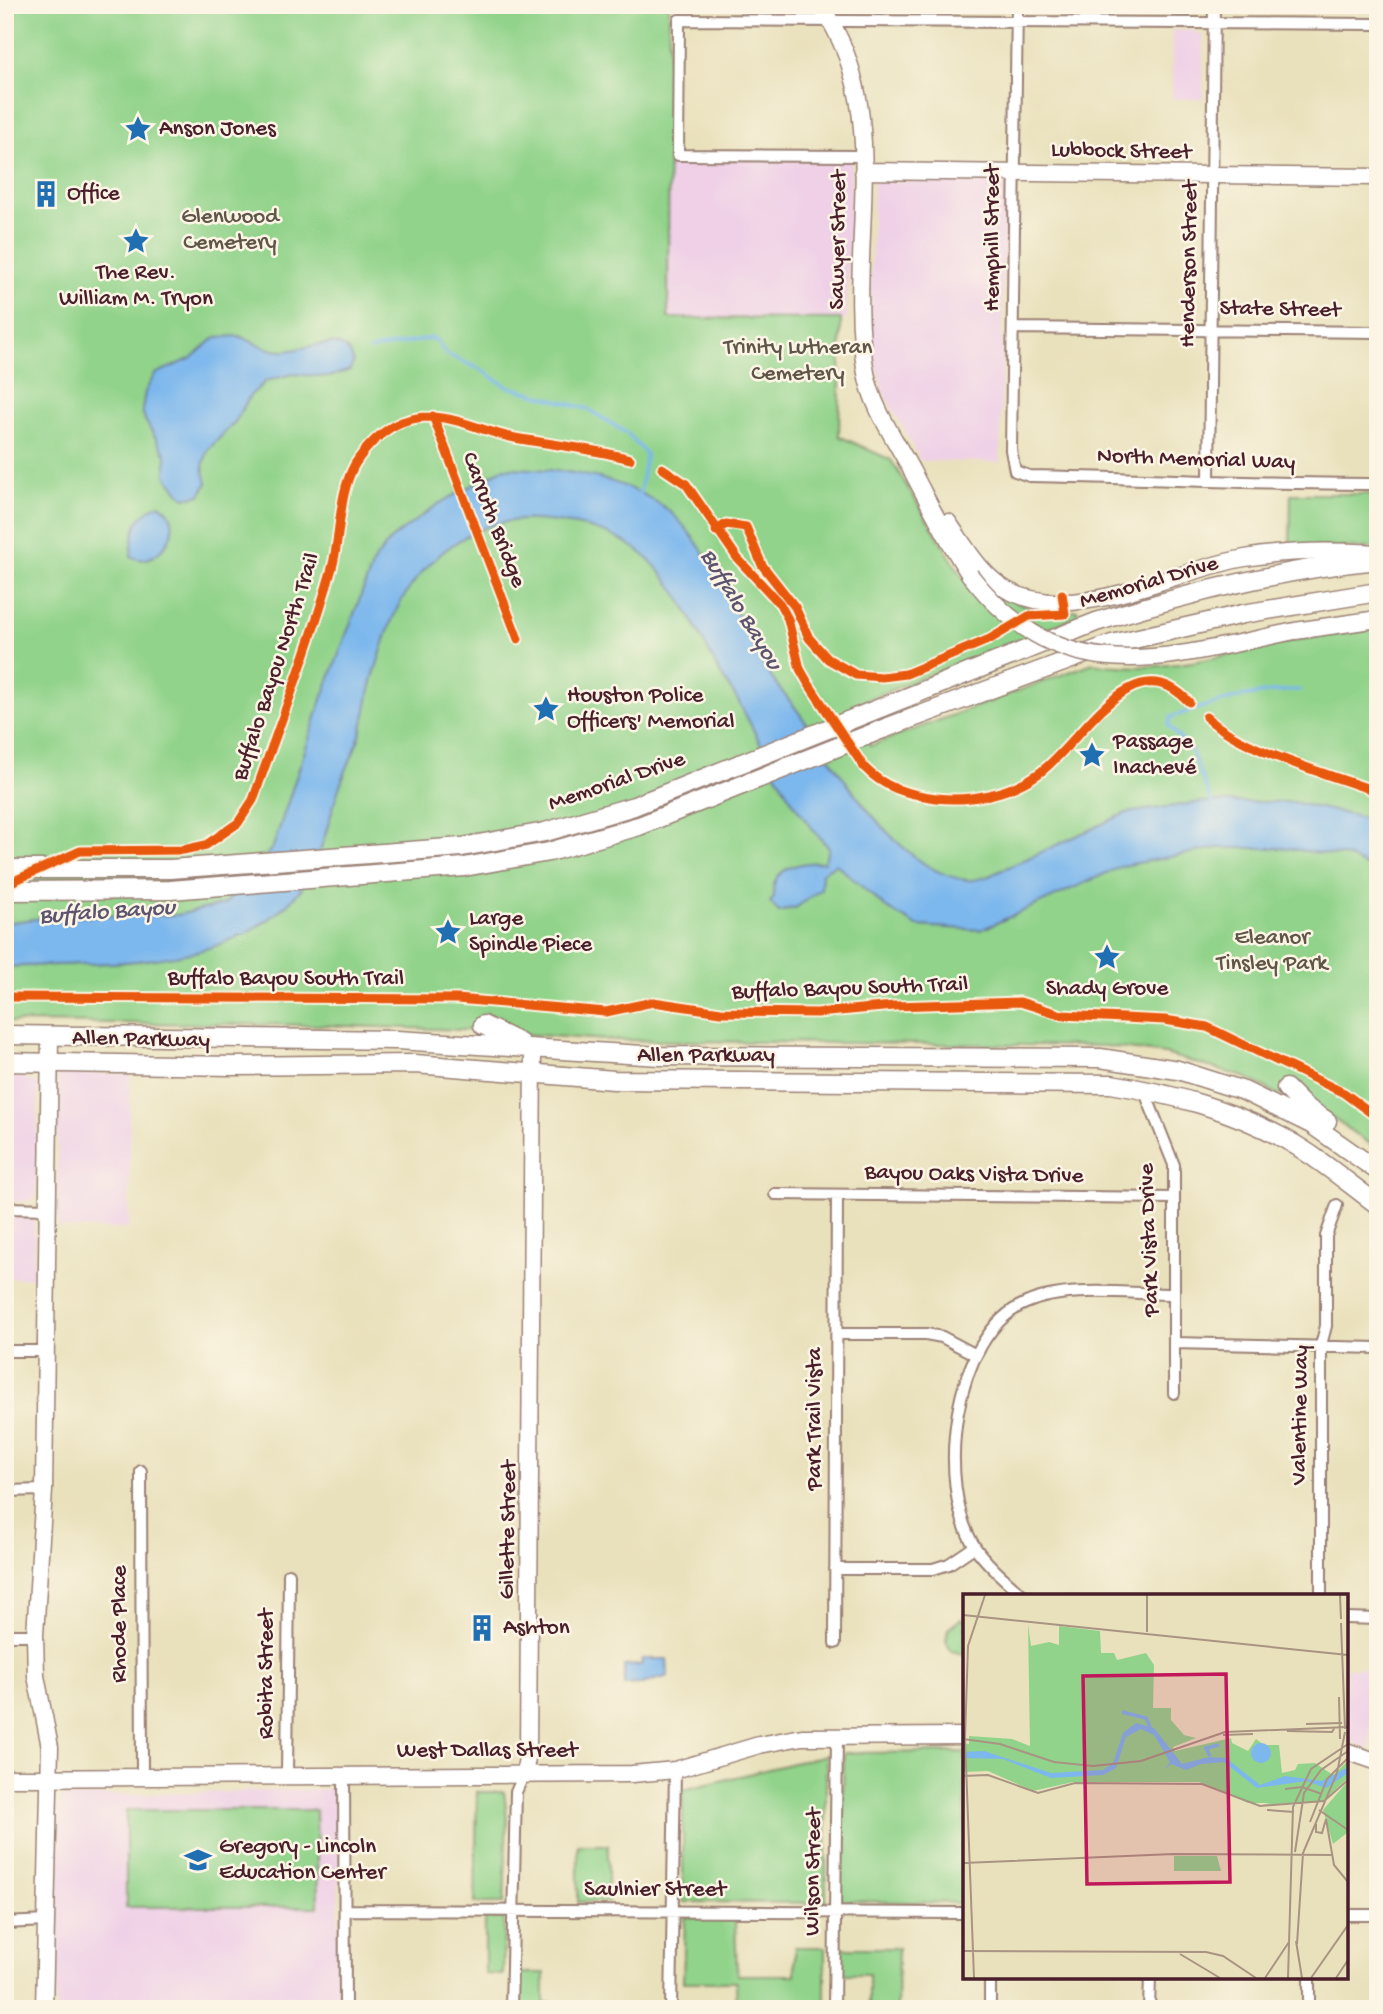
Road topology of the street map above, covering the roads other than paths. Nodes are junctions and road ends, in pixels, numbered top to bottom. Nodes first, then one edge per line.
1 (820, 5) edge
2 (1017, 5) edge
3 (1214, 5) edge
4 (832, 21) junction
5 (1017, 22) junction
6 (1214, 23) junction
7 (1378, 24) edge
8 (863, 163) junction
9 (1014, 173) junction
10 (1212, 176) junction
11 (1378, 177) edge
12 (1014, 328) junction
13 (1210, 330) junction
14 (1378, 332) edge
15 (1015, 471) joint
16 (913, 472) junction
17 (1209, 481) junction
18 (1378, 484) edge
19 (1378, 553) edge
20 (1378, 560) edge
21 (1378, 594) edge
22 (1378, 619) edge
23 (5, 869) edge
24 (5, 891) edge
25 (483, 1025) dead end
26 (5, 1035) edge
27 (50, 1036) junction
28 (533, 1049) junction
29 (5, 1062) edge
30 (49, 1063) junction
31 (534, 1074) junction
32 (1286, 1088) dead end
33 (1144, 1090) junction
34 (1378, 1162) edge
35 (1378, 1171) edge
36 (775, 1194) dead end
37 (837, 1195) junction
38 (1174, 1198) junction
39 (1337, 1205) dead end
40 (1378, 1205) edge
41 (5, 1208) edge
42 (49, 1209) junction
43 (1174, 1294) junction
44 (837, 1334) junction
45 (1174, 1342) junction
46 (1321, 1345) junction
47 (1378, 1348) edge
48 (5, 1350) edge
49 (46, 1351) junction
50 (976, 1355) junction
51 (1174, 1393) dead end
52 (141, 1471) dead end
53 (44, 1490) junction
54 (5, 1491) edge
55 (974, 1546) junction
56 (835, 1569) junction
57 (289, 1574) dead end
58 (1022, 1594) edge
59 (1321, 1594) edge
60 (1348, 1618) edge
61 (1378, 1619) edge
62 (35, 1634) junction
63 (5, 1635) edge
64 (835, 1643) dead end
65 (837, 1735) junction
66 (963, 1736) edge
67 (1348, 1752) edge
68 (1378, 1762) edge
69 (675, 1770) junction
70 (524, 1774) junction
71 (344, 1775) junction
72 (142, 1776) junction
73 (287, 1776) junction
74 (50, 1777) junction
75 (5, 1778) edge
76 (345, 1910) junction
77 (514, 1910) junction
78 (672, 1910) junction
79 (835, 1912) junction
80 (963, 1913) edge
81 (1348, 1915) edge
82 (1378, 1915) edge
83 (46, 1921) junction
84 (5, 1923) edge
85 (990, 1979) edge
86 (1150, 1979) edge
87 (1308, 1979) edge
88 (44, 2009) edge
89 (345, 2009) edge
90 (511, 2009) edge
91 (671, 2009) edge
92 (834, 2009) edge
93 (990, 2009) edge
94 (1149, 2009) edge
95 (1309, 2009) edge

1 - 4 street, Sawyer Street
2 - 5 street, Hemphill Street
3 - 6 street, Henderson Street
4 - 5 street
4 - 8 street, Sawyer Street
4 - 8 street, Lubbock Street
5 - 6 street
5 - 9 street, Hemphill Street
6 - 7 street
6 - 10 street, Henderson Street
8 - 9 street, Lubbock Street
8 - 16 street, Sawyer Street
9 - 10 street, Lubbock Street
9 - 12 street, Hemphill Street
10 - 11 street, Lubbock Street
10 - 13 street, Henderson Street
12 - 13 street, State Street
12 - 15 street, Hemphill Street
13 - 14 street, State Street
13 - 17 street, Henderson Street
15 - 17 street, North Memorial Way
16 - 19 street, Sawyer Street
16 - 22 street, Sawyer Street, bridge
17 - 18 street, North Memorial Way
20 - 23 main road, Memorial Drive
21 - 24 main road, Memorial Drive
25 - 28 main road
26 - 27 main road, Allen Parkway
27 - 28 main road, Allen Parkway
27 - 30 street
28 - 31 street, Gillette Street
28 - 35 main road, Allen Parkway
29 - 30 main road, Allen Parkway
30 - 31 main road, Allen Parkway
30 - 42 street
31 - 33 main road, Allen Parkway
31 - 70 street, Gillette Street
32 - 34 main road
33 - 38 street, Park Vista Drive
33 - 40 main road, Allen Parkway
36 - 37 street, Bayou Oaks Vista Drive
37 - 38 street, Bayou Oaks Vista Drive
37 - 44 street, Park Trail Vista
38 - 43 street, Park Vista Drive
39 - 46 street, Valentine Way
41 - 42 street
42 - 49 street
43 - 45 street, Park Vista Drive
43 - 50 street
44 - 50 street
44 - 56 street, Park Trail Vista
45 - 46 street
45 - 51 street, Park Vista Drive
46 - 47 street
46 - 59 street, Valentine Way
48 - 49 street
49 - 53 street
50 - 55 street
52 - 72 street, Rhode Place
53 - 54 street
53 - 62 street
55 - 56 street
55 - 58 street
56 - 64 street, Park Trail Vista
57 - 73 street, Robita Street
60 - 61 street
62 - 63 street
62 - 74 street
65 - 66 street, West Dallas Street
65 - 69 street, West Dallas Street
65 - 79 street, Wilson Street
67 - 68 street
69 - 70 street, West Dallas Street
69 - 78 street
70 - 71 street, West Dallas Street
70 - 77 street, Gillette Street
71 - 73 street, West Dallas Street
71 - 76 street
72 - 73 street, West Dallas Street
72 - 74 street, West Dallas Street
74 - 75 street, West Dallas Street
74 - 83 street
76 - 77 street, Saulnier Street
76 - 89 street
77 - 78 street, Saulnier Street
77 - 90 street, Gillette Street
78 - 79 street, Saulnier Street
78 - 91 street
79 - 80 street, Saulnier Street
79 - 92 street, Wilson Street
81 - 82 street
83 - 84 street
83 - 88 street
85 - 93 street
86 - 94 street
87 - 95 street

